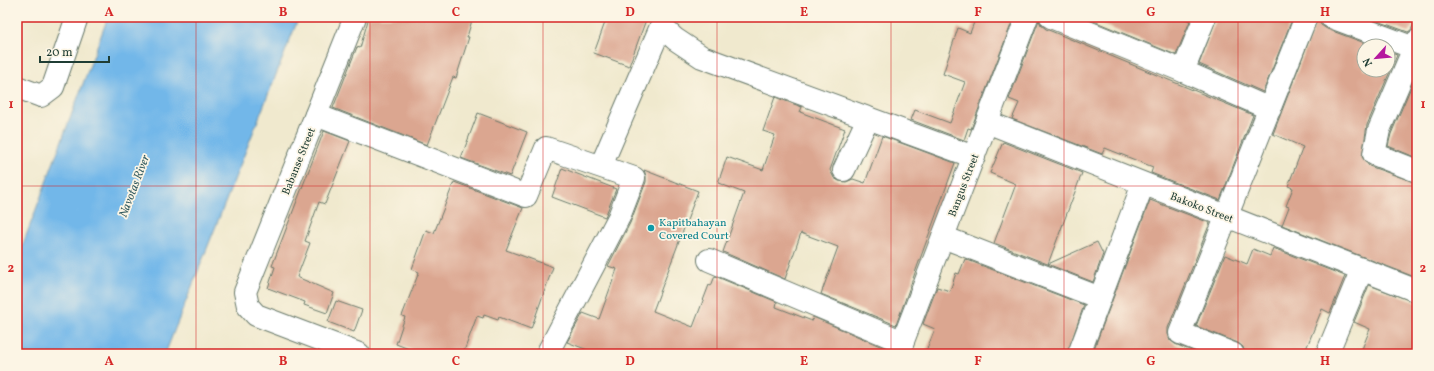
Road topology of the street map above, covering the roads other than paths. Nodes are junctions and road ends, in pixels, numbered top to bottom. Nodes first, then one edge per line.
1 (77, 17) edge
2 (354, 17) edge
3 (1027, 17) edge
4 (1051, 17) edge
5 (1205, 17) edge
6 (1306, 17) edge
7 (1331, 17) edge
8 (664, 22) edge
9 (1416, 46) edge
10 (1183, 71) junction
11 (17, 88) edge
12 (1270, 109) junction
13 (316, 115) junction
14 (868, 118) junction
15 (987, 122) junction
16 (974, 157) junction
17 (601, 166) junction
18 (844, 170) dead end
19 (1417, 171) edge
20 (1143, 184) junction
21 (1226, 217) junction
22 (943, 237) junction
23 (708, 260) dead end
24 (1362, 269) junction
25 (1417, 291) edge
26 (1100, 298) junction
27 (901, 348) edge
28 (359, 354) edge
29 (547, 354) edge
30 (1079, 354) edge
31 (1233, 354) edge
32 (1327, 354) edge

1 - 11 street
2 - 13 street, Babanse Street
3 - 15 street, Bangus Street
4 - 10 street
5 - 10 street
6 - 12 street
7 - 9 street
8 - 14 street
8 - 17 street
9 - 19 street
10 - 12 street
12 - 21 street
13 - 17 street
13 - 28 street, Babanse Street
14 - 16 street
14 - 18 street
15 - 16 street, Bangus Street
15 - 20 street, Bakoko Street
16 - 22 street, Bangus Street
17 - 29 street
20 - 21 street, Bakoko Street
20 - 26 street
21 - 24 street, Bakoko Street
21 - 31 street
22 - 26 street
22 - 27 street, Bangus Street
23 - 27 street
24 - 25 street, Bakoko Street
24 - 32 street
26 - 30 street

